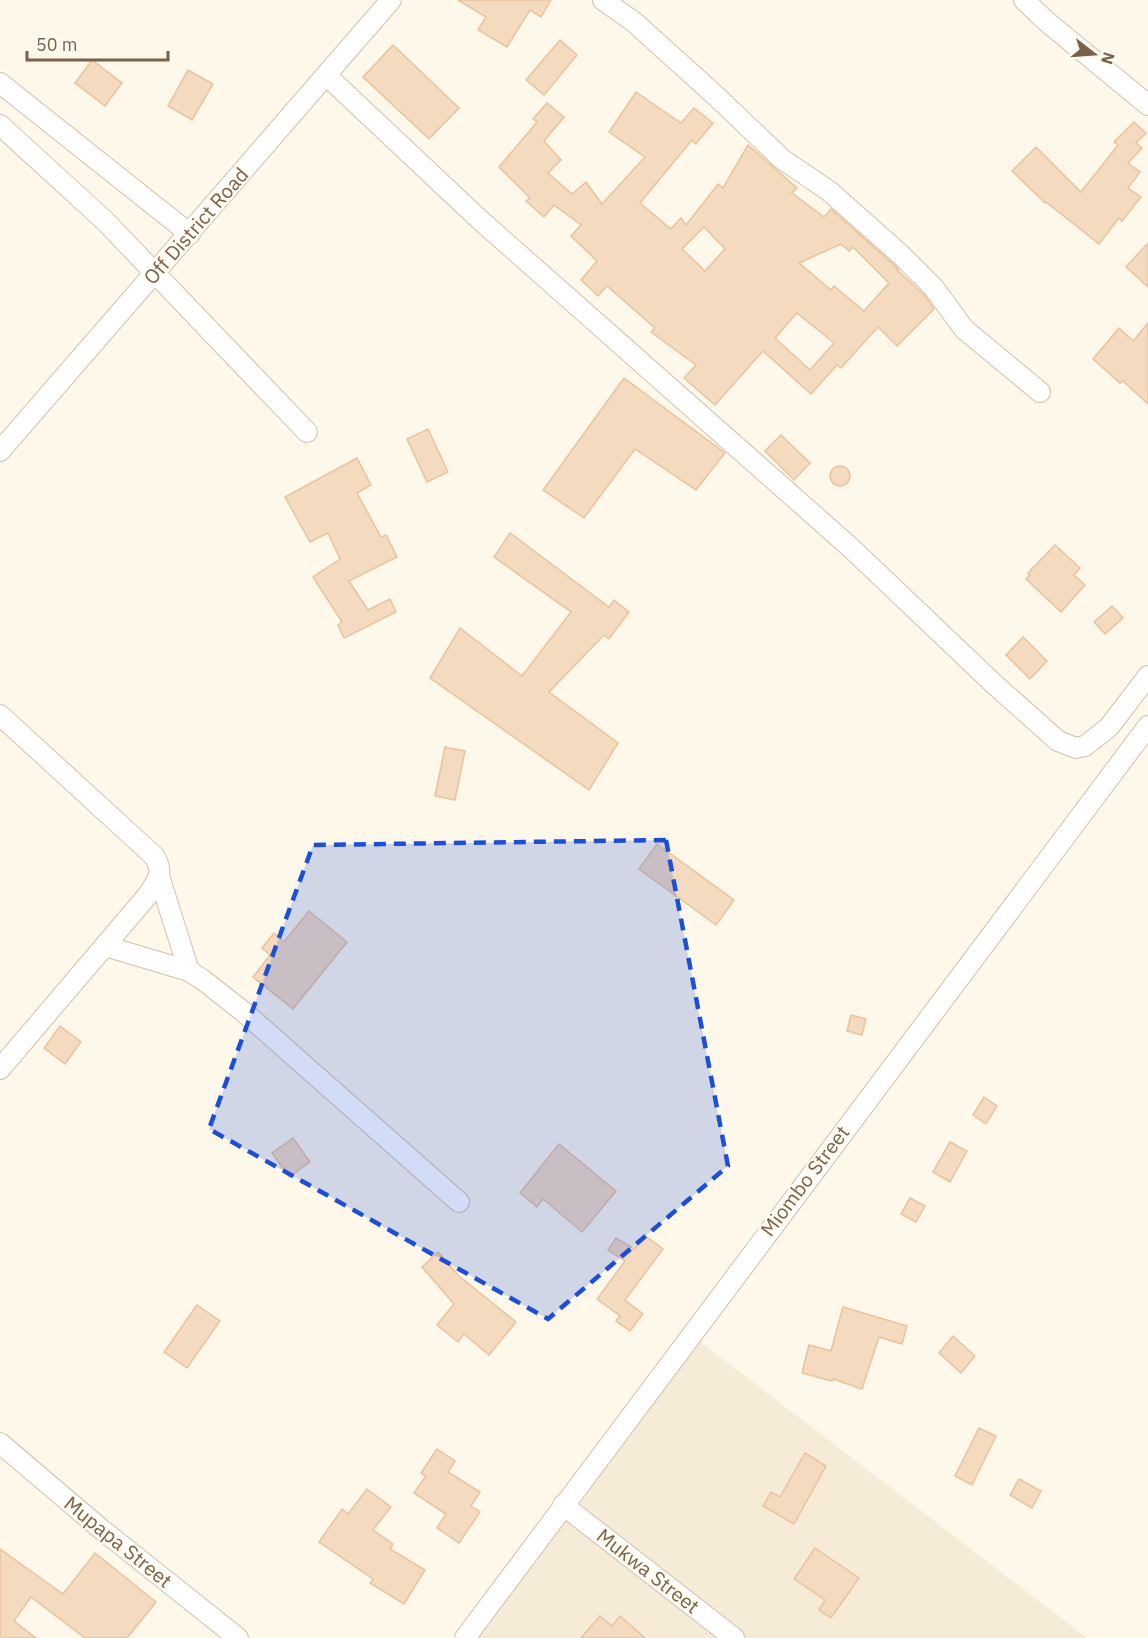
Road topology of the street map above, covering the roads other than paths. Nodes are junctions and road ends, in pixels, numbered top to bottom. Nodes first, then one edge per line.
1 (391, 0) edge
2 (603, 0) edge
3 (1024, 0) edge
4 (326, 75) junction
5 (0, 83) edge
6 (1148, 105) edge
7 (0, 125) edge
8 (190, 234) junction
9 (154, 273) junction
10 (1040, 392) dead end
11 (307, 432) dead end
12 (0, 451) edge
13 (1148, 676) edge
14 (0, 715) edge
15 (1148, 726) edge
16 (159, 876) junction
17 (105, 946) junction
18 (189, 971) junction
19 (0, 1070) edge
20 (459, 1202) dead end
21 (0, 1443) edge
22 (563, 1505) junction
23 (238, 1638) edge
24 (465, 1638) edge
25 (734, 1638) edge

1 - 4 street, Off District Road
2 - 10 street
3 - 6 street
4 - 8 street, Off District Road
4 - 13 street
5 - 8 street
7 - 9 street
8 - 9 street, Off District Road
9 - 11 street
9 - 12 street, Off District Road
14 - 16 street
15 - 22 street, Miombo Street
16 - 17 street
16 - 18 street
17 - 18 street
17 - 19 street
18 - 20 street
21 - 23 street, Mupapa Street
22 - 24 street, Miombo Street
22 - 25 street, Mukwa Street

